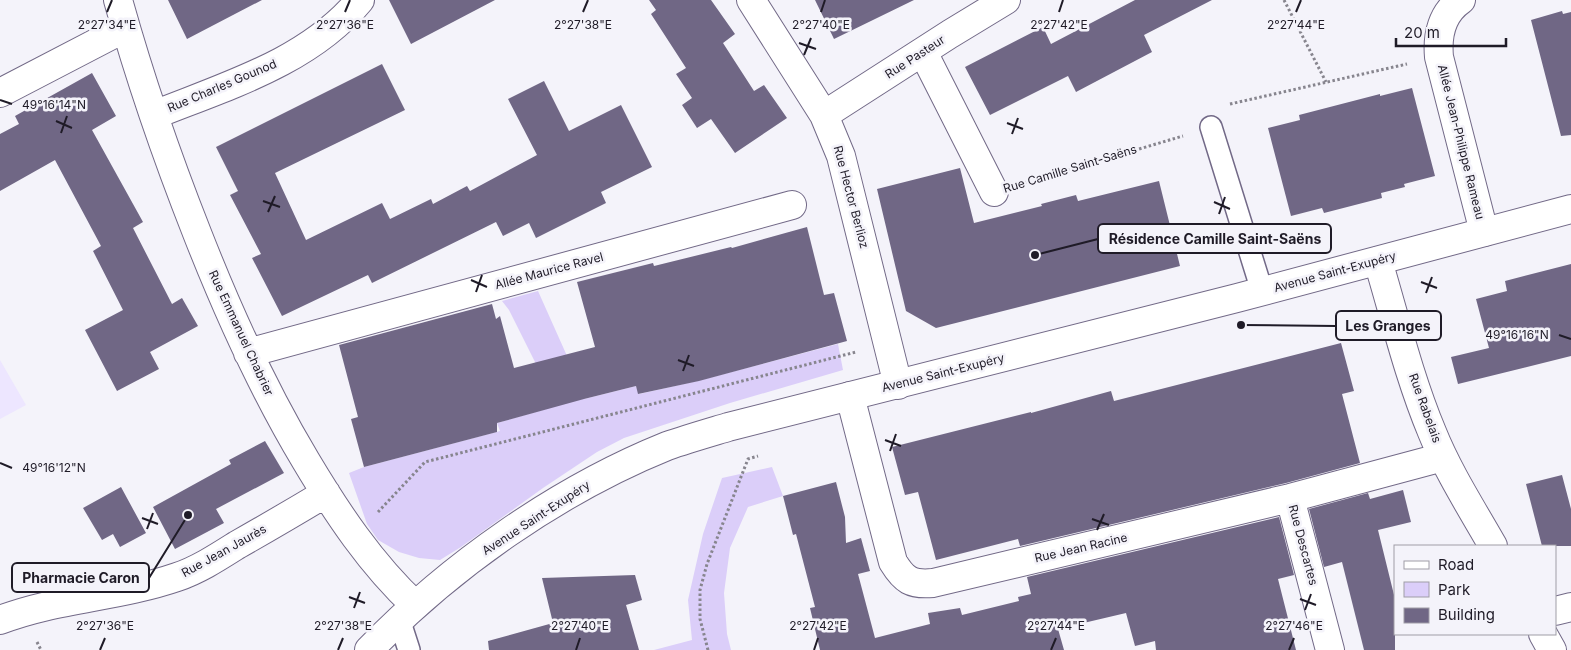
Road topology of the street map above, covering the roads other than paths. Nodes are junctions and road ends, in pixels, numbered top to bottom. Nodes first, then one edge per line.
1 (118, 0) edge
2 (360, 0) edge
3 (751, 0) edge
4 (1006, 0) edge
5 (1461, 0) edge
6 (126, 28) junction
7 (923, 52) junction
8 (0, 94) edge
9 (154, 115) junction
10 (824, 115) junction
11 (1211, 127) road end
12 (994, 192) road end
13 (792, 205) dead end
14 (1571, 209) edge
15 (1484, 232) junction
16 (1378, 261) junction
17 (1262, 291) junction
18 (248, 353) junction
19 (898, 385) junction
20 (850, 396) junction
21 (1443, 457) junction
22 (326, 493) junction
23 (1290, 498) junction
24 (1492, 545) edge
25 (1571, 607) edge
26 (1556, 611) edge
27 (407, 612) junction
28 (0, 620) edge
29 (1544, 635) edge
30 (369, 650) edge
31 (408, 650) edge
32 (1330, 650) edge
33 (1552, 650) edge

1 - 6 street, Rue Emmanuel Chabrier
2 - 9 street, Rue Charles Gounod
3 - 10 street, Rue Hector Berlioz
4 - 7 street, Rue Pasteur
5 - 15 street, Allée Jean-Philippe Rameau
6 - 8 street
6 - 9 street, Rue Emmanuel Chabrier
7 - 10 street, Rue Pasteur
7 - 12 street, Rue Camille Saint-Saëns
9 - 18 street, Rue Emmanuel Chabrier
10 - 19 street, Rue Hector Berlioz
11 - 17 lane
13 - 18 street, Allée Maurice Ravel
14 - 15 street, Avenue Saint-Exupéry
15 - 16 street, Avenue Saint-Exupéry
16 - 17 street, Avenue Saint-Exupéry
16 - 21 street, Rue Rabelais
17 - 19 street, Avenue Saint-Exupéry
18 - 22 street, Rue Emmanuel Chabrier
19 - 20 street, Avenue Saint-Exupéry
20 - 23 street, Rue Jean Racine
20 - 27 street, Avenue Saint-Exupéry
21 - 23 street, Rue Jean Racine
21 - 24 street, Rue Rabelais
22 - 27 street, Rue Emmanuel Chabrier
22 - 28 street, Rue Jean Jaurès
23 - 32 street, Rue Descartes
25 - 26 street
27 - 30 street, Avenue Saint-Exupéry
27 - 31 lane
29 - 33 street

